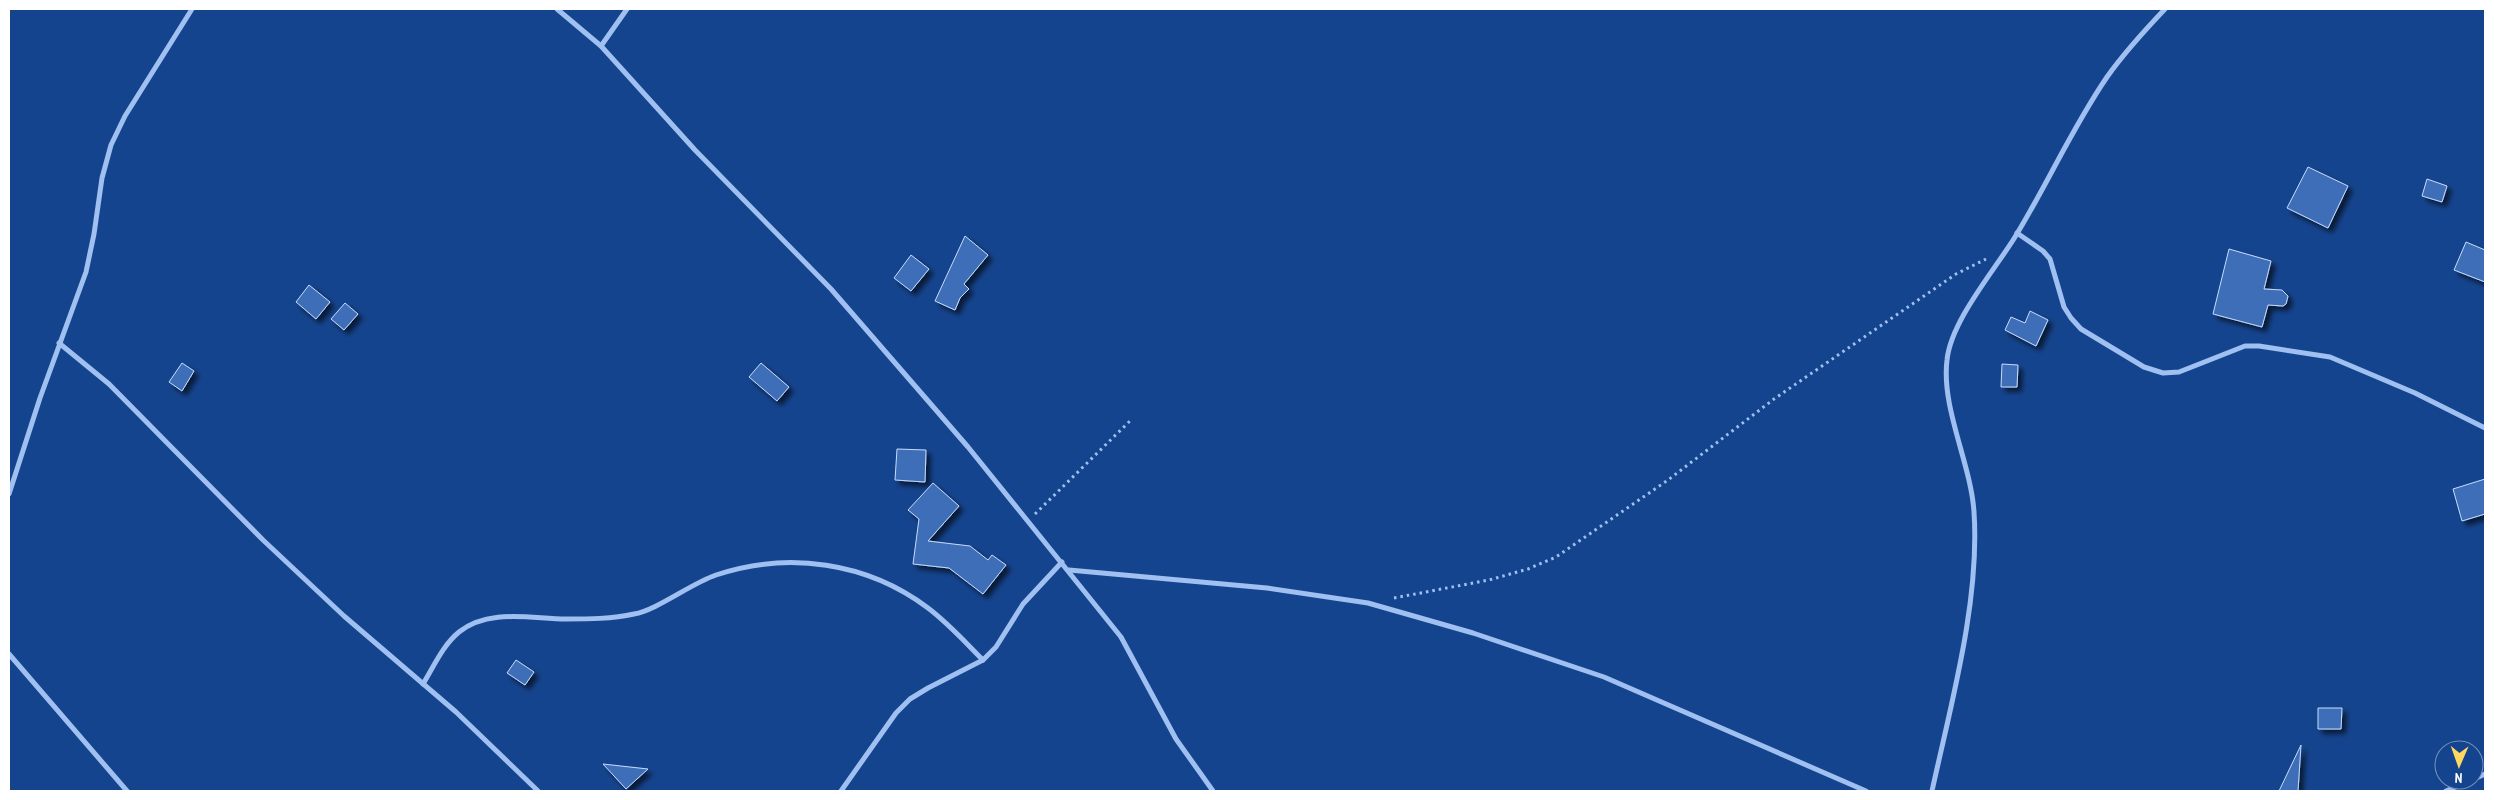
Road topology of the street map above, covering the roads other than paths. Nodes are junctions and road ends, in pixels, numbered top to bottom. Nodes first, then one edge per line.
1 (192, 9) edge
2 (557, 9) edge
3 (627, 9) edge
4 (2165, 9) edge
5 (601, 46) junction
6 (2017, 233) junction
7 (59, 343) junction
8 (2485, 428) edge
9 (9, 494) edge
10 (1062, 562) junction
11 (1069, 570) junction
12 (9, 654) edge
13 (983, 660) junction
14 (424, 684) junction
15 (127, 791) edge
16 (538, 791) edge
17 (841, 791) edge
18 (1213, 791) edge
19 (1866, 791) edge
20 (1932, 791) edge

1 - 7 street
2 - 5 street
3 - 5 street
4 - 6 street
5 - 10 street
6 - 8 street
6 - 20 street
7 - 9 street
7 - 14 street
10 - 11 street
10 - 13 street
11 - 18 street
11 - 19 street
12 - 15 street
13 - 14 street
13 - 17 street
14 - 16 street

